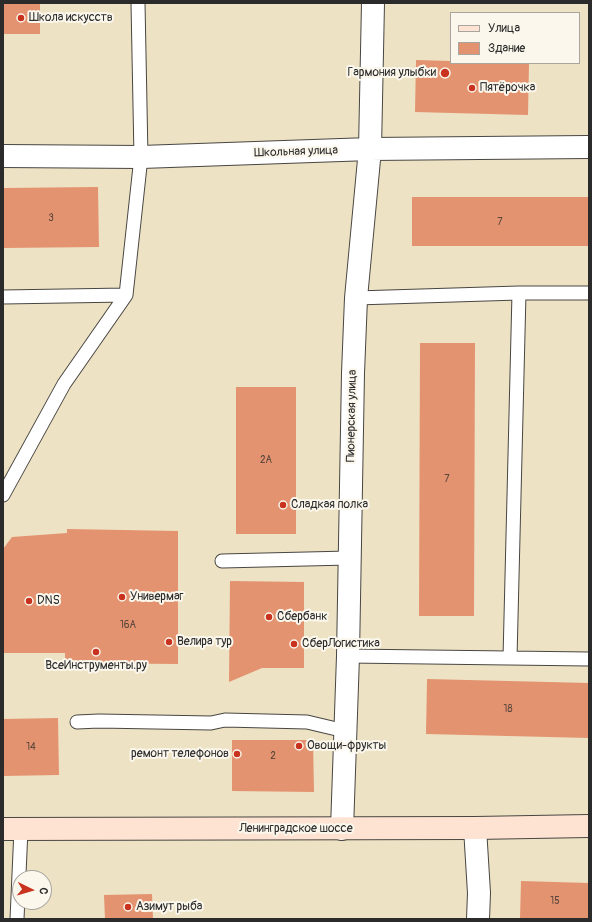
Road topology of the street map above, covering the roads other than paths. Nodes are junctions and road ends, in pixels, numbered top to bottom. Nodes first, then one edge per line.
1 (138, 3) edge
2 (373, 3) edge
3 (589, 147) edge
4 (370, 149) junction
5 (3, 156) edge
6 (141, 157) junction
7 (519, 293) junction
8 (589, 293) edge
9 (126, 295) junction
10 (3, 297) edge
11 (356, 298) junction
12 (3, 495) edge
13 (349, 558) junction
14 (222, 561) dead end
15 (348, 656) junction
16 (510, 658) junction
17 (589, 659) edge
18 (77, 722) dead end
19 (345, 731) junction
20 (589, 826) edge
21 (475, 828) junction
22 (12, 829) edge
23 (342, 829) junction
24 (17, 919) edge
25 (478, 919) edge

1 - 6 lane
2 - 4 street, Пионерская улица
3 - 4 street, Школьная улица
4 - 6 street, Школьная улица
4 - 11 street, Пионерская улица
5 - 6 street, Школьная улица
6 - 9 lane
7 - 8 lane
7 - 11 lane
7 - 16 lane
9 - 10 lane
9 - 12 lane
11 - 13 street, Пионерская улица
13 - 14 lane
13 - 15 street, Пионерская улица
15 - 16 lane
15 - 19 street, Пионерская улица
16 - 17 lane
18 - 19 lane
19 - 23 street, Пионерская улица
20 - 21 main road, Ленинградское шоссе
21 - 23 main road, Ленинградское шоссе
21 - 25 street
22 - 23 main road, Ленинградское шоссе
22 - 24 lane

